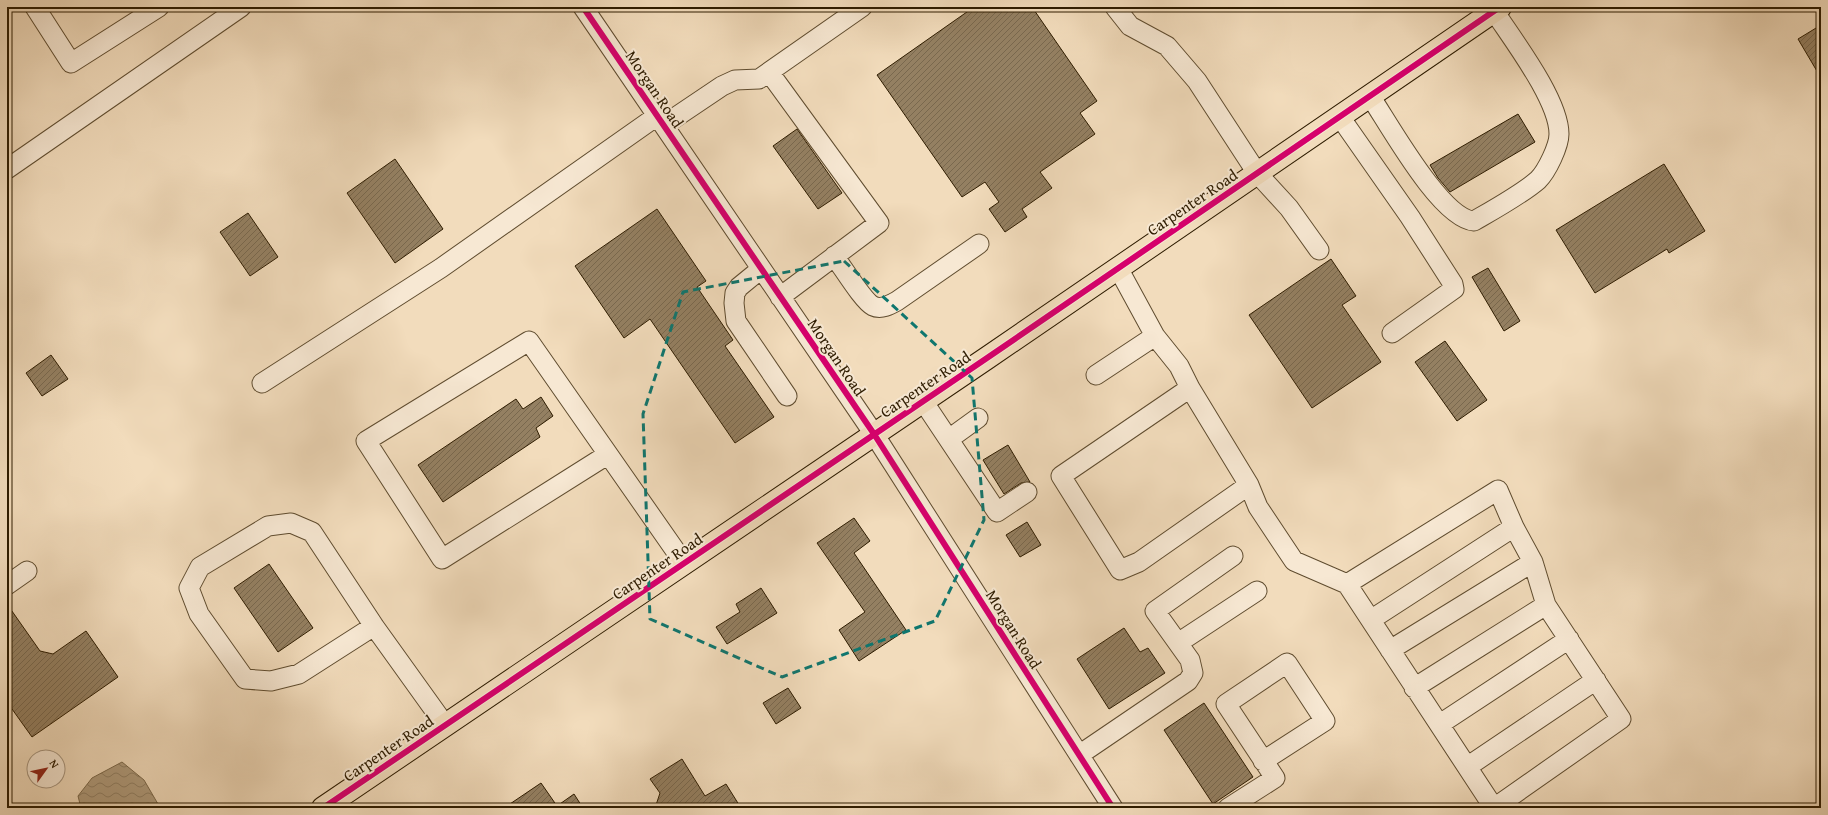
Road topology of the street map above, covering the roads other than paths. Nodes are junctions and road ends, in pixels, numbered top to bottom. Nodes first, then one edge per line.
1 (35, 7) edge
2 (159, 7) edge
3 (241, 7) edge
4 (583, 7) edge
5 (862, 7) edge
6 (1115, 7) edge
7 (1497, 9) edge
8 (769, 72) junction
9 (1370, 96) junction
10 (1340, 116) junction
11 (660, 121) junction
12 (7, 169) edge
13 (1257, 173) junction
14 (979, 244) dead end
15 (1319, 250) dead end
16 (834, 256) junction
17 (1118, 268) junction
18 (761, 269) junction
19 (780, 296) junction
20 (1392, 333) dead end
21 (1155, 336) junction
22 (1096, 375) dead end
23 (262, 383) dead end
24 (1190, 388) junction
25 (787, 396) dead end
26 (924, 401) junction
27 (978, 418) dead end
28 (874, 434) junction
29 (949, 439) junction
30 (607, 454) junction
31 (1249, 486) junction
32 (1027, 492) dead end
33 (1514, 527) junction
34 (1233, 556) dead end
35 (1533, 562) junction
36 (684, 563) junction
37 (27, 571) dead end
38 (1347, 584) junction
39 (7, 585) edge
40 (1257, 591) dead end
41 (1546, 604) junction
42 (1372, 619) junction
43 (374, 626) junction
44 (1569, 640) junction
45 (1178, 643) junction
46 (1390, 650) junction
47 (1596, 680) junction
48 (1414, 688) junction
49 (1440, 724) junction
50 (446, 725) junction
51 (1079, 755) junction
52 (1263, 761) junction
53 (1467, 767) junction
54 (323, 808) edge
55 (1113, 808) edge
56 (1228, 808) edge

1 - 2 street
3 - 12 street
4 - 11 street, Morgan Road
5 - 8 street
6 - 13 street
7 - 9 main road, Carpenter Road
7 - 9 street
8 - 11 street
8 - 16 street
9 - 10 main road, Carpenter Road
10 - 13 main road, Carpenter Road
10 - 20 street
11 - 18 street, Morgan Road
11 - 23 street
13 - 15 street
13 - 17 main road, Carpenter Road
14 - 16 street
16 - 19 street
17 - 21 street
17 - 26 main road, Carpenter Road
18 - 19 street, Morgan Road
18 - 25 street
19 - 28 street, Morgan Road
21 - 22 street
21 - 24 street
24 - 31 street
24 - 31 street
26 - 28 main road, Carpenter Road
26 - 29 street
27 - 29 street
28 - 36 main road, Carpenter Road
28 - 51 street, Morgan Road
29 - 32 street
30 - 30 street
30 - 36 street
31 - 38 street
33 - 35 street
33 - 38 street
33 - 42 street
34 - 45 street
35 - 41 street
35 - 46 street
36 - 50 main road, Carpenter Road
37 - 39 street
38 - 42 street
40 - 45 street
41 - 44 street
41 - 48 street
42 - 46 street
43 - 43 street
43 - 50 street
44 - 47 street
44 - 49 street
45 - 51 street
46 - 48 street
47 - 53 street
47 - 53 street
48 - 49 street
49 - 53 street
50 - 54 main road, Carpenter Road
51 - 55 street, Morgan Road
52 - 52 street
52 - 56 street

